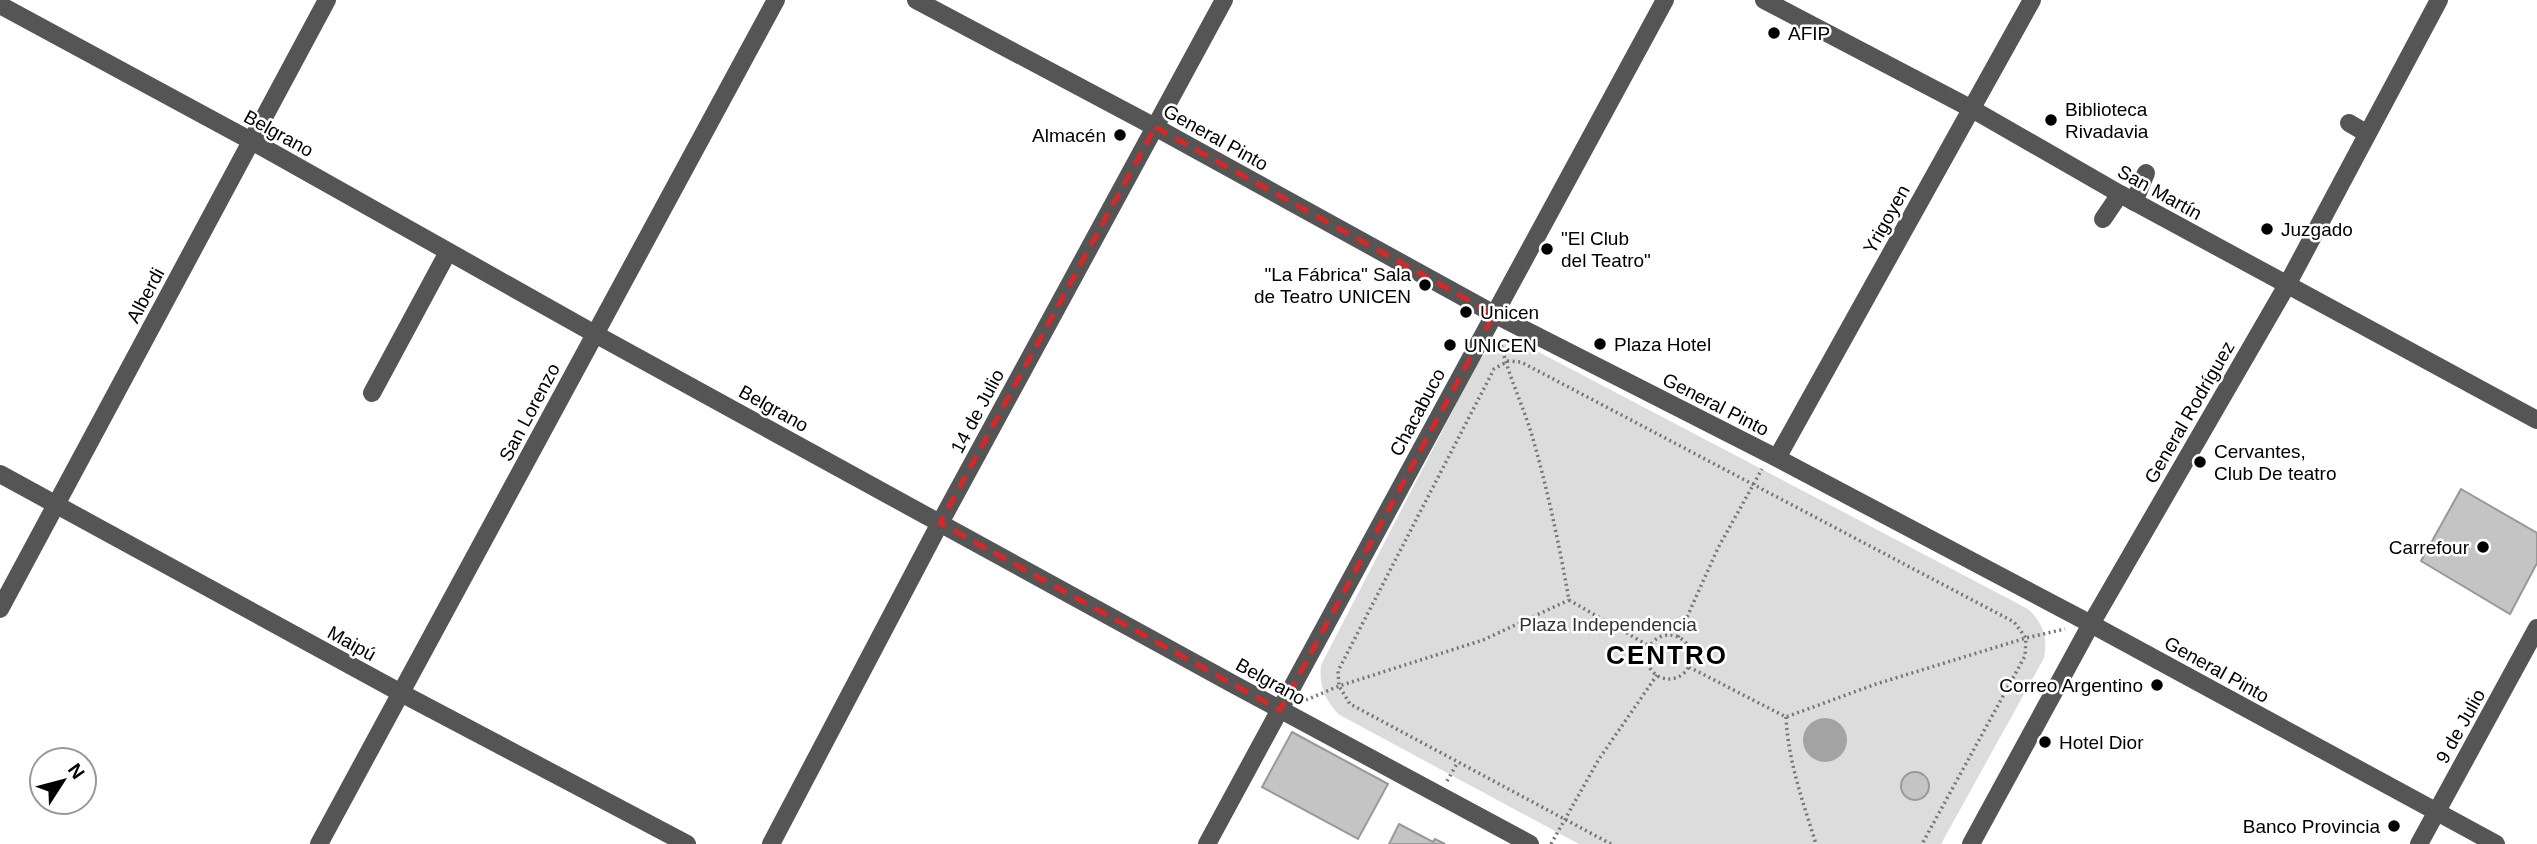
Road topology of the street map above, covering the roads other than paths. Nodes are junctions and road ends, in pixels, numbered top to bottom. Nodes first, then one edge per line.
1 (327, 0) edge
2 (776, 0) edge
3 (916, 0) edge
4 (1224, 0) edge
5 (1665, 0) edge
6 (1763, 0) edge
7 (2032, 0) edge
8 (2439, 0) edge
9 (0, 5) edge
10 (1972, 109) junction
11 (2349, 123) dead end
12 (1155, 127) junction
13 (2366, 133) junction
14 (250, 140) junction
15 (2146, 173) dead end
16 (2127, 198) junction
17 (2103, 219) dead end
18 (448, 252) junction
19 (2287, 285) junction
20 (1494, 314) junction
21 (595, 334) junction
22 (372, 393) dead end
23 (2537, 420) edge
24 (1773, 457) junction
25 (0, 474) edge
26 (56, 505) junction
27 (940, 523) junction
28 (0, 609) edge
29 (2091, 624) junction
30 (2537, 628) edge
31 (401, 693) junction
32 (1280, 710) junction
33 (2437, 812) junction
34 (319, 844) edge
35 (687, 844) edge
36 (771, 844) edge
37 (1207, 844) edge
38 (1530, 844) edge
39 (1971, 844) edge
40 (2419, 844) edge
41 (2496, 844) edge

1 - 14 street, Alberdi
2 - 21 street, San Lorenzo
3 - 12 street, General Pinto
4 - 12 street, 14 de Julio
5 - 20 street, Chacabuco
6 - 10 street, San Martín
7 - 10 street, Yrigoyen
8 - 13 street, General Rodríguez
9 - 14 street, Belgrano
10 - 16 street, San Martín
10 - 24 street, Yrigoyen
11 - 13 street
12 - 20 street, General Pinto
12 - 27 street, 14 de Julio
13 - 19 street, General Rodríguez
14 - 18 street, Belgrano
14 - 26 street, Alberdi
15 - 16 street
16 - 17 street
16 - 19 street, San Martín
18 - 21 street, Belgrano
18 - 22 street
19 - 23 street, San Martín
19 - 29 street, General Rodríguez
20 - 24 street, General Pinto
20 - 32 street, Chacabuco
21 - 27 street, Belgrano
21 - 31 street, San Lorenzo
24 - 29 street, General Pinto
25 - 26 street, Maipú
26 - 28 street, Alberdi
26 - 31 street, Maipú
27 - 32 street, Belgrano
27 - 36 street, 14 de Julio
29 - 33 street, General Pinto
29 - 39 street, General Rodríguez
30 - 33 street, 9 de Julio
31 - 34 street, San Lorenzo
31 - 35 street, Maipú
32 - 37 street, Chacabuco
32 - 38 street, Belgrano
33 - 40 street, 9 de Julio
33 - 41 street, General Pinto

